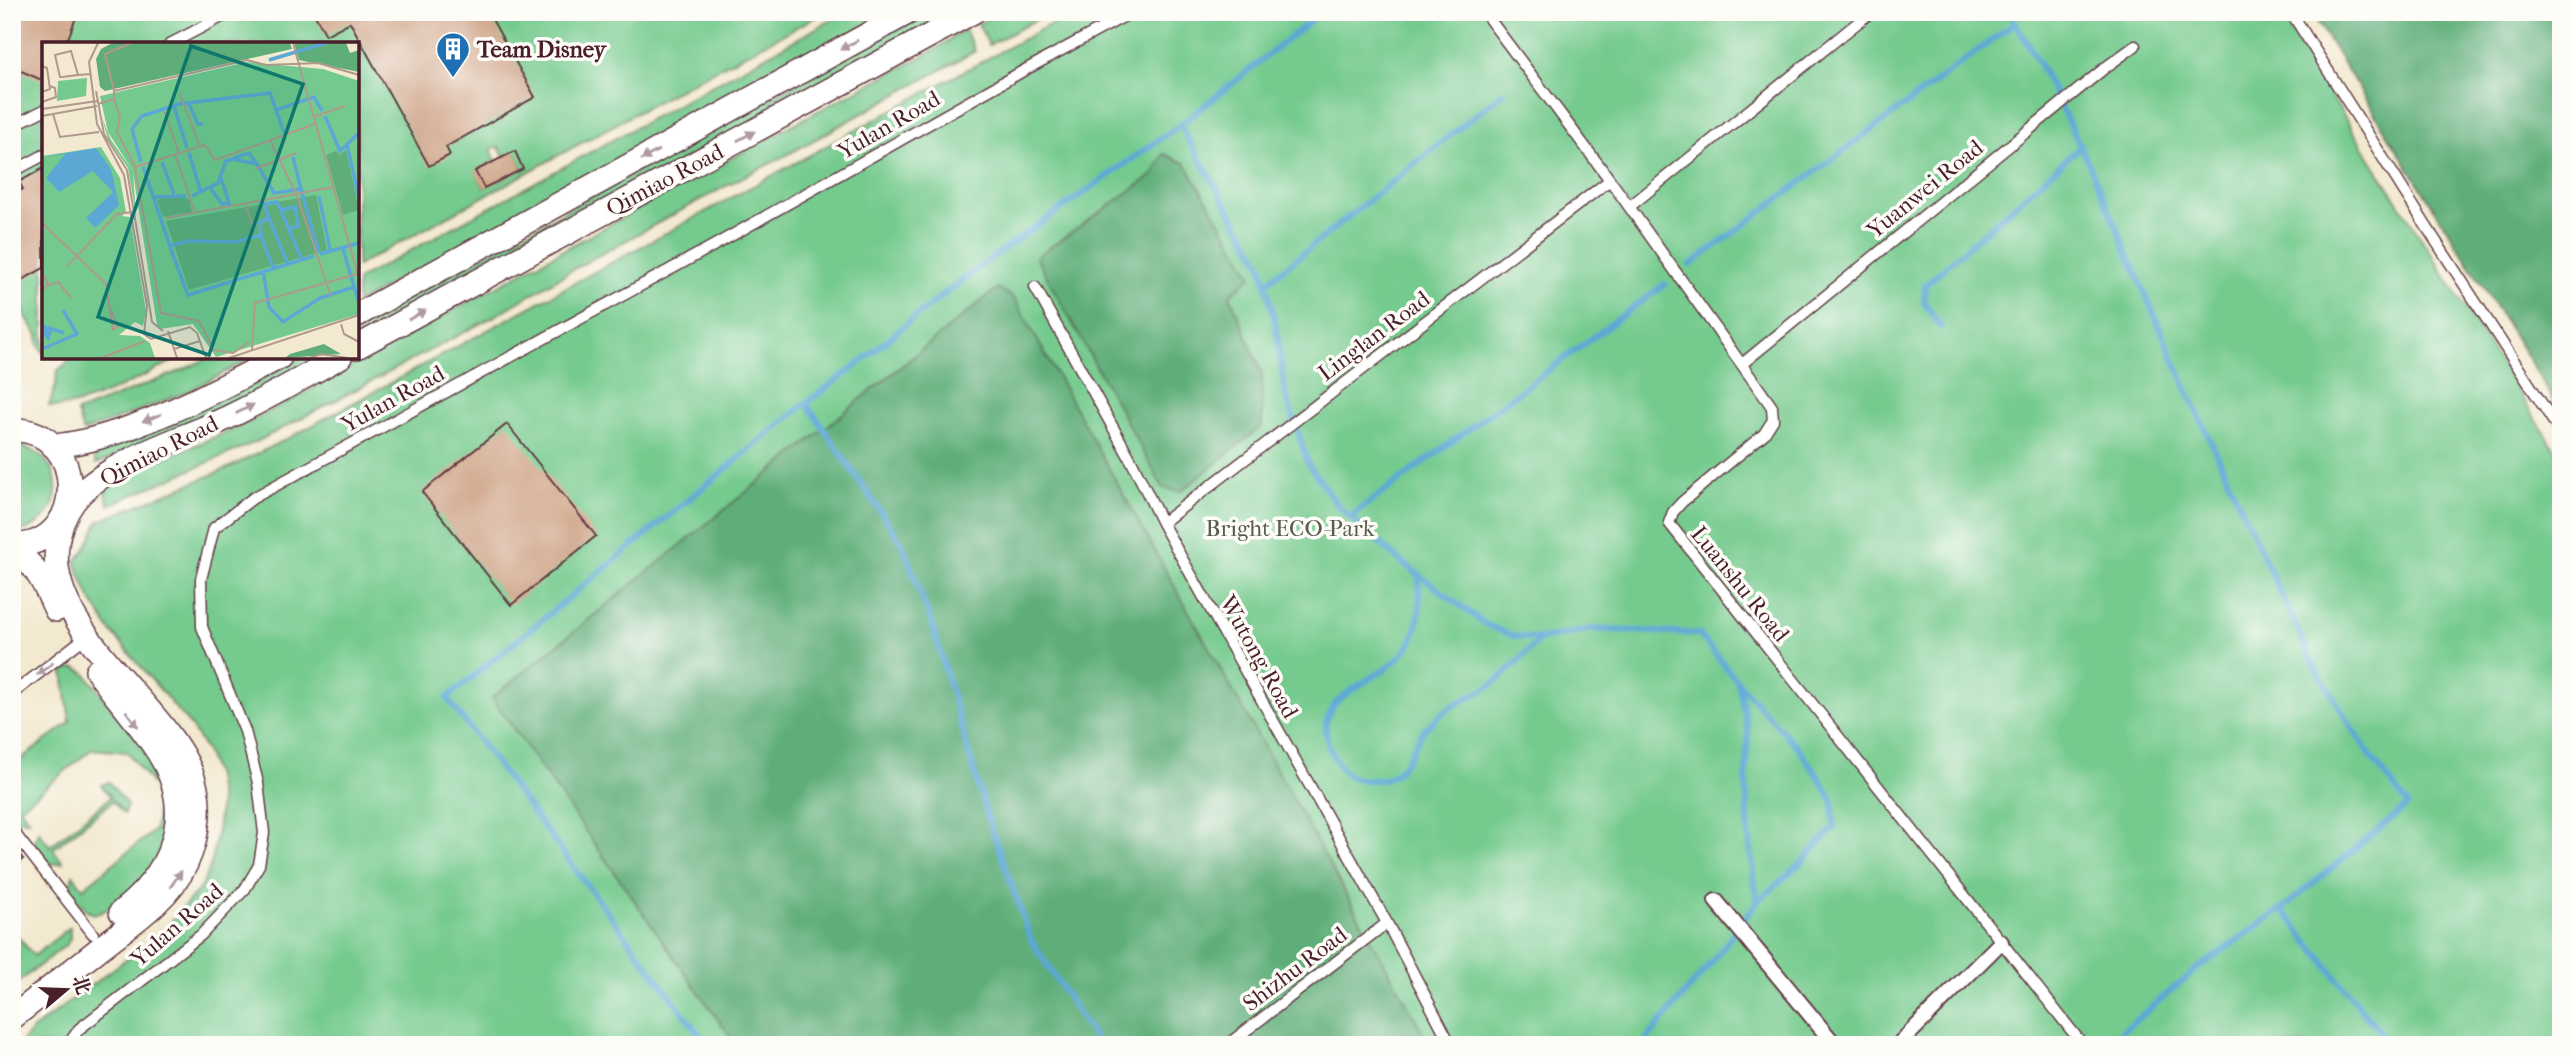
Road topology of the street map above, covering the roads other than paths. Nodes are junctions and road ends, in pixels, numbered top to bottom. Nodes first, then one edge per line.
1 (231, 12) edge
2 (909, 12) edge
3 (973, 12) edge
4 (1132, 12) edge
5 (1484, 12) edge
6 (1871, 12) edge
7 (2291, 12) edge
8 (174, 42) edge
9 (2135, 46) dead end
10 (42, 111) edge
11 (12, 126) edge
12 (42, 156) edge
13 (12, 172) edge
14 (1609, 180) junction
15 (1629, 207) junction
16 (1035, 287) dead end
17 (359, 314) edge
18 (359, 347) edge
19 (276, 359) edge
20 (336, 359) edge
21 (1742, 364) junction
22 (12, 430) edge
23 (2561, 433) edge
24 (53, 446) junction
25 (63, 518) junction
26 (1162, 523) junction
27 (12, 547) edge
28 (82, 640) junction
29 (12, 694) edge
30 (12, 830) edge
31 (1716, 901) dead end
32 (1387, 923) junction
33 (93, 934) junction
34 (2001, 942) junction
35 (12, 998) edge
36 (12, 1018) edge
37 (68, 1045) edge
38 (1227, 1045) edge
39 (1451, 1045) edge
40 (1835, 1045) edge
41 (1898, 1045) edge
42 (2083, 1045) edge

1 - 8 lane
2 -> 17 street, Qimiao Road
18 -> 3 street, Qimiao Road
4 - 37 lane, Yulan Road
5 - 14 lane, Luanshu Road
6 - 15 lane
7 - 23 lane
9 - 21 lane, Yuanwei Road
10 - 11 lane
12 - 13 lane
14 - 15 lane, Luanshu Road
14 - 26 lane, Linglan Road
15 - 21 lane, Luanshu Road
16 - 26 lane, Wutong Road
19 -> 24 street, Qimiao Road
25 -> 20 street, Qimiao Road
21 - 34 lane, Luanshu Road
22 - 24 street
24 - 25 street
25 - 27 street, Qimiao Road
25 - 28 street
26 - 32 lane, Wutong Road
27 - 28 street
28 -> 29 lane
28 -> 33 street
36 -> 28 street
30 - 33 lane
31 - 40 street
32 - 38 lane, Shizhu Road
32 - 39 lane, Wutong Road
33 - 35 street
34 - 41 street
34 - 42 lane, Luanshu Road

